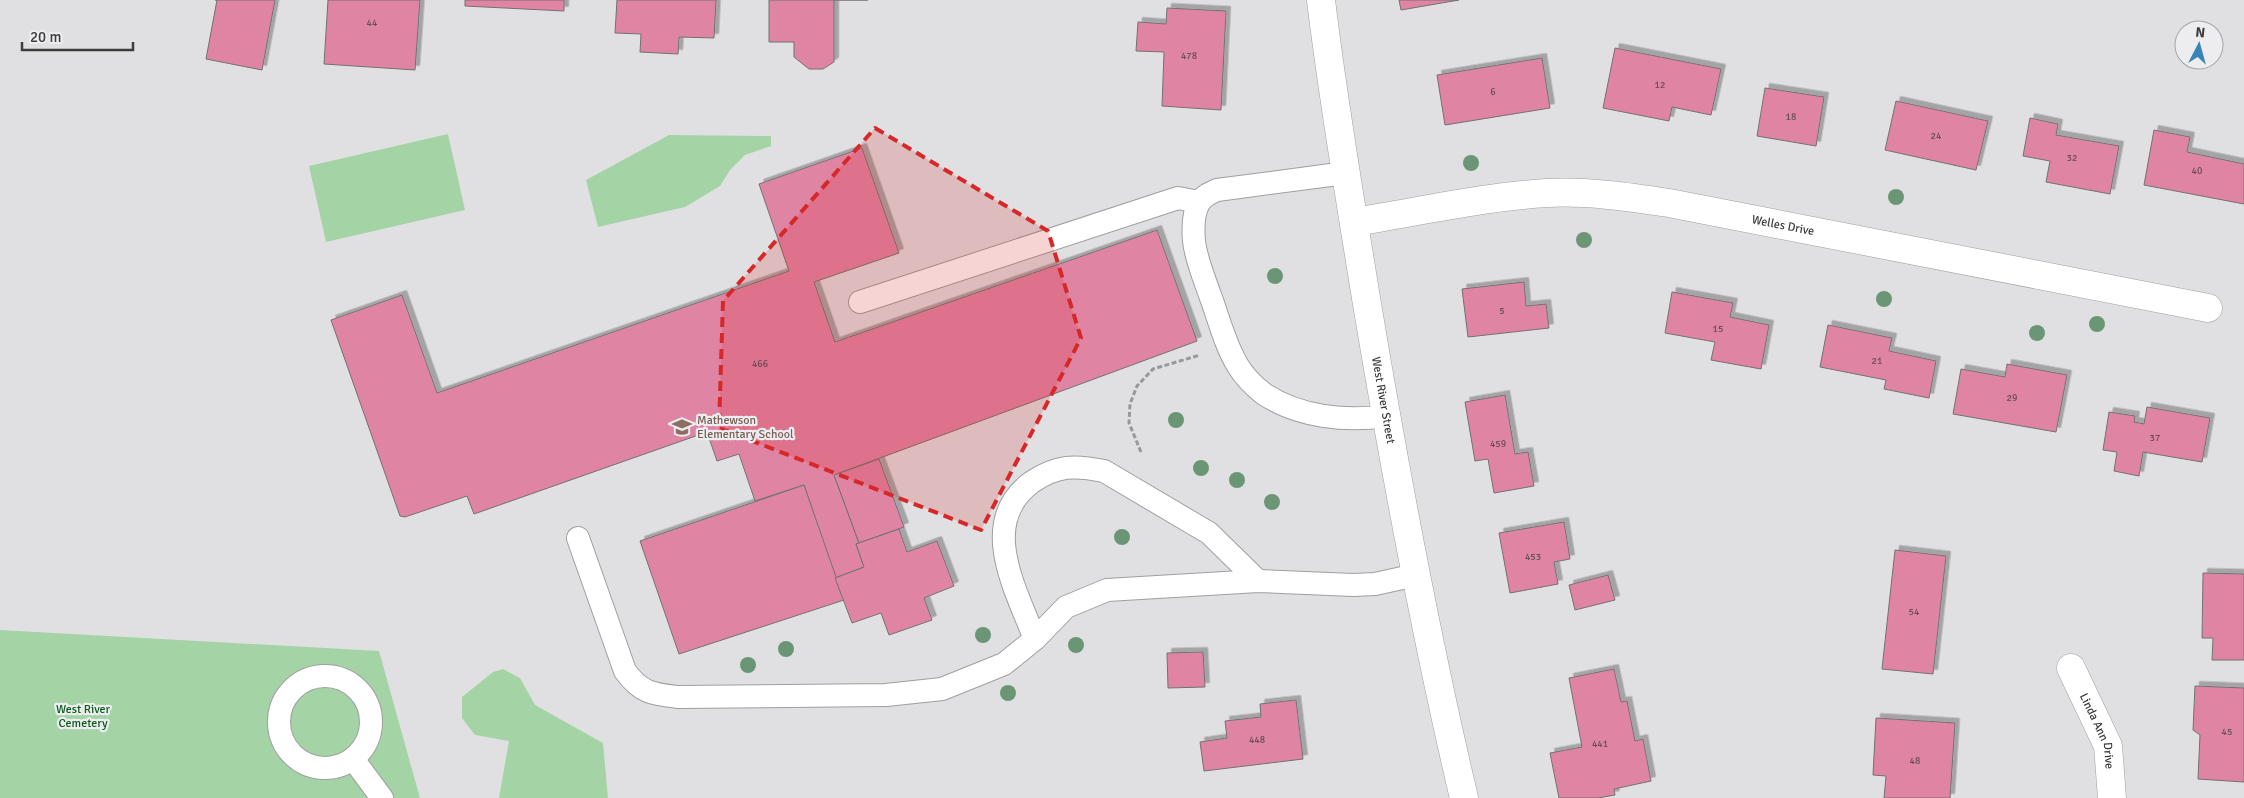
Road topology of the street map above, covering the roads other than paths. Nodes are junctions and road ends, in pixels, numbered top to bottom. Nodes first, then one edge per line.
1 (1321, 0) edge
2 (1346, 173) junction
3 (1199, 202) junction
4 (1354, 222) junction
5 (860, 302) dead end
6 (2208, 308) dead end
7 (1386, 416) junction
8 (578, 538) dead end
9 (1416, 575) junction
10 (1258, 581) junction
11 (1035, 639) junction
12 (2071, 668) dead end
13 (353, 759) junction
14 (382, 798) edge
15 (1464, 798) edge
16 (2112, 798) edge

1 - 2 street, West River Street
2 - 3 lane
2 - 4 street, West River Street
3 - 5 lane
3 - 7 lane
4 - 6 street, Welles Drive
4 - 7 street, West River Street
7 - 9 street, West River Street
8 - 11 lane
9 - 10 lane
9 - 15 street, West River Street
10 - 11 lane
10 - 11 lane
12 - 16 street, Linda Ann Drive
13 - 13 lane
13 - 14 lane

